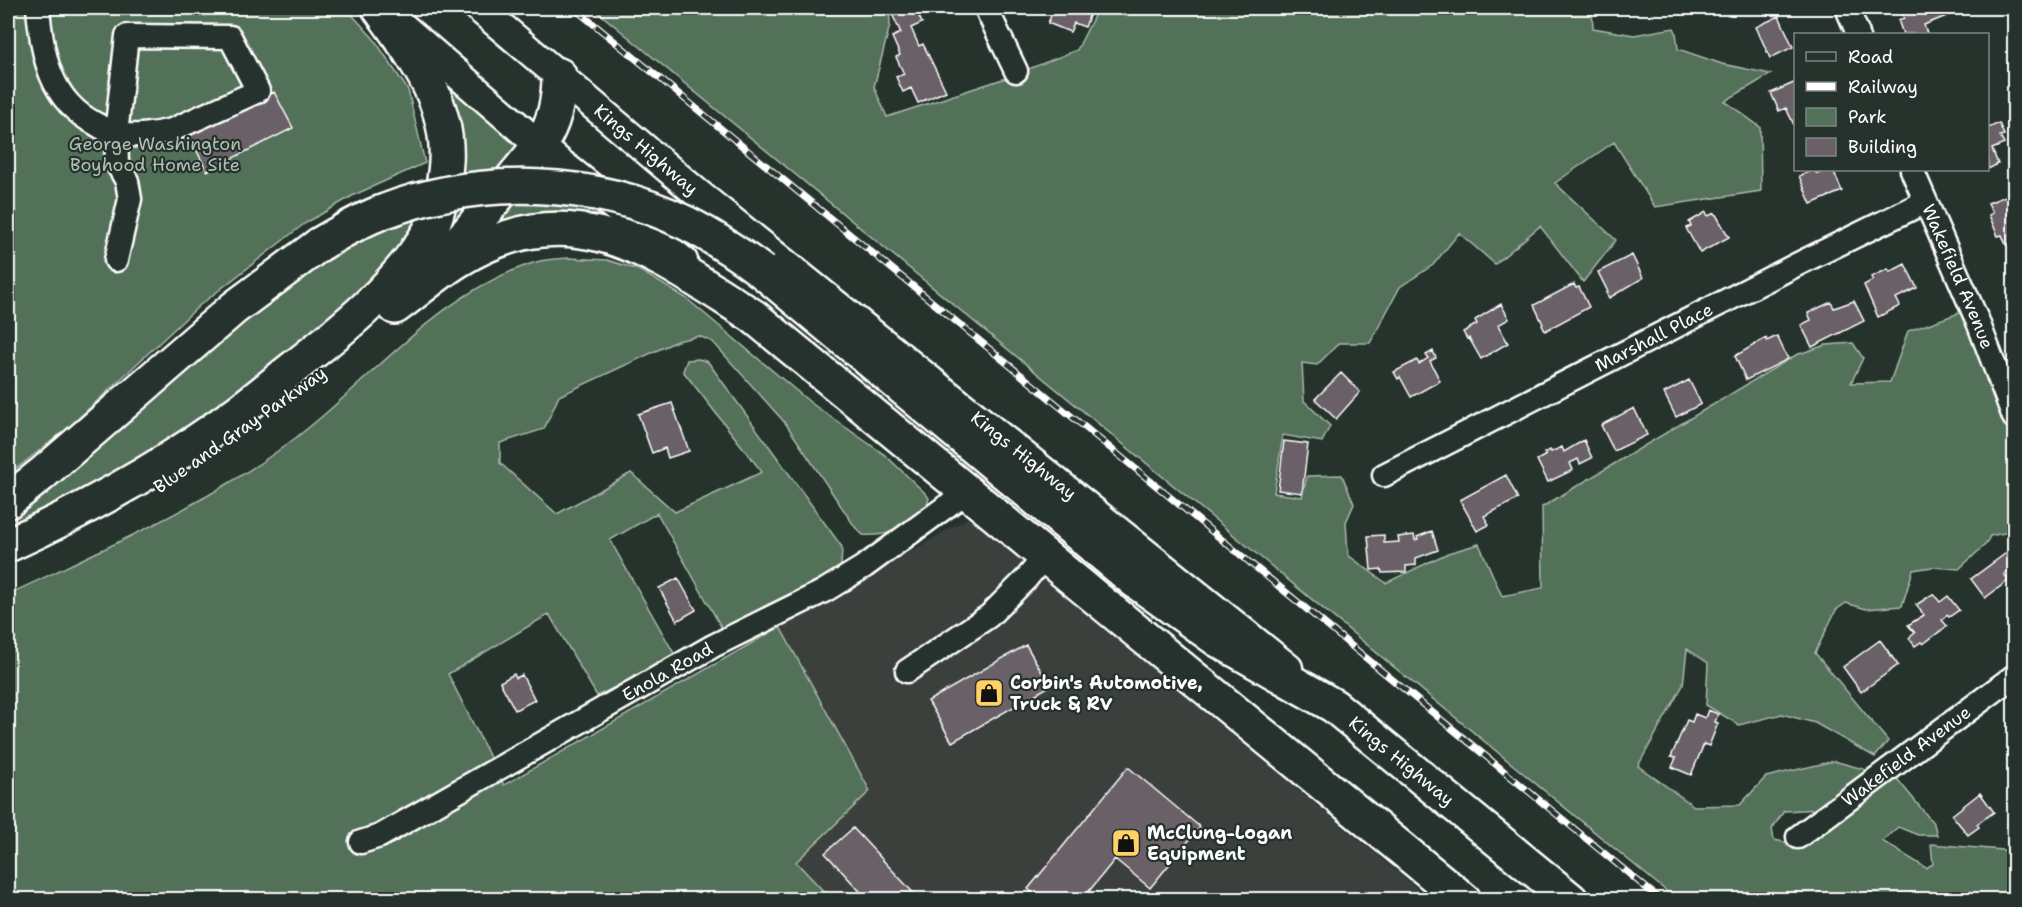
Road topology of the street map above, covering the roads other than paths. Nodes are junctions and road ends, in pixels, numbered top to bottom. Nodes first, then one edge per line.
1 (38, 8) edge
2 (380, 8) edge
3 (479, 8) edge
4 (986, 8) edge
5 (1847, 8) edge
6 (1858, 33) edge
7 (1016, 71) dead end
8 (559, 75) junction
9 (116, 134) junction
10 (540, 146) junction
11 (1912, 171) edge
12 (1925, 202) junction
13 (117, 260) dead end
14 (395, 307) junction
15 (753, 316) junction
16 (2014, 417) edge
17 (1384, 475) dead end
18 (966, 492) junction
19 (8, 501) edge
20 (8, 545) edge
21 (1045, 556) junction
22 (8, 566) edge
23 (907, 671) dead end
24 (2014, 676) edge
25 (1334, 706) junction
26 (1798, 837) dead end
27 (362, 842) dead end
28 (1464, 900) edge
29 (1571, 900) edge

1 - 9 street
2 - 10 main road
2 - 20 highway
3 - 8 main road, Kings Highway
4 - 7 street
5 - 6 street
8 - 10 highway
8 - 25 main road, Kings Highway
9 - 9 street
9 - 13 street
10 - 14 highway
10 - 15 main road
11 - 12 street, Wakefield Avenue
12 - 16 street, Wakefield Avenue
12 - 17 street, Marshall Place
14 - 15 highway
14 - 22 highway, Blue and Gray Parkway
15 - 18 highway
18 - 21 highway
18 - 27 street, Enola Road
19 - 25 highway, bridge
21 - 23 street
21 - 28 highway
24 - 26 street, Wakefield Avenue
25 - 29 highway, Kings Highway

